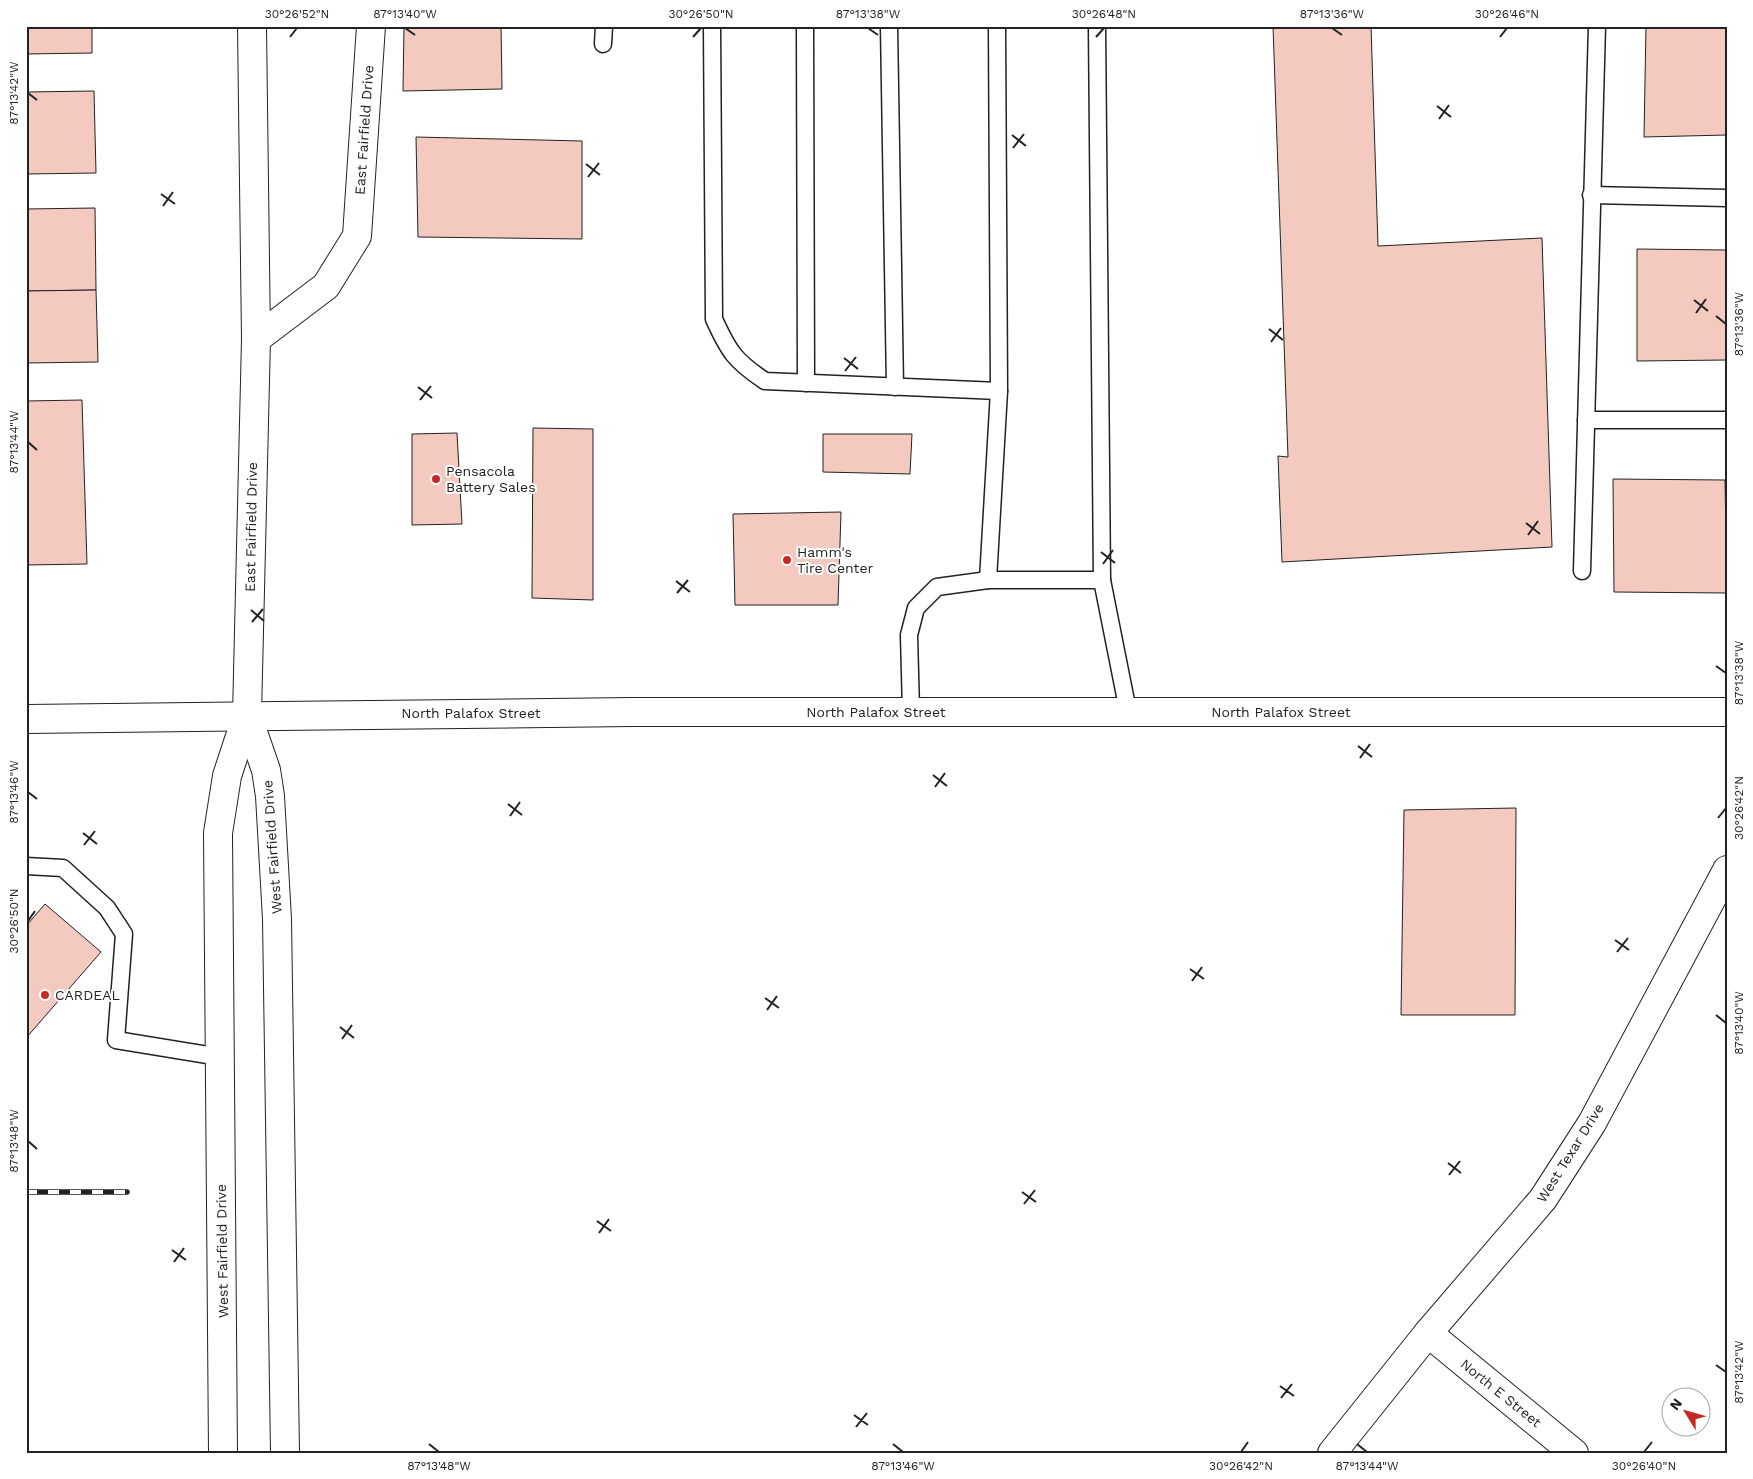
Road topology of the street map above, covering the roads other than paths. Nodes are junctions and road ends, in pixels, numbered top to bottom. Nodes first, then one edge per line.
1 (252, 26) edge
2 (371, 26) edge
3 (604, 26) edge
4 (712, 26) edge
5 (805, 26) edge
6 (889, 26) edge
7 (997, 26) edge
8 (1097, 26) edge
9 (1597, 26) edge
10 (603, 44) dead end
11 (1591, 195) junction
12 (1727, 198) edge
13 (256, 339) junction
14 (806, 383) junction
15 (895, 387) junction
16 (999, 391) junction
17 (1586, 420) junction
18 (1727, 420) edge
19 (1582, 571) dead end
20 (988, 580) junction
21 (1102, 580) junction
22 (911, 711) junction
23 (1128, 712) junction
24 (1727, 712) edge
25 (247, 715) junction
26 (26, 719) edge
27 (26, 866) edge
28 (1727, 870) edge
29 (220, 1057) junction
30 (1428, 1333) junction
31 (223, 1453) edge
32 (284, 1453) edge
33 (1332, 1453) edge
34 (1574, 1453) edge

1 - 13 main road, East Fairfield Drive
2 - 13 main road, East Fairfield Drive
3 - 10 lane
4 - 14 lane
5 - 14 lane
6 - 15 lane
7 - 16 lane
8 - 21 lane
9 - 11 lane
11 - 12 lane
11 - 17 lane
13 - 25 main road, East Fairfield Drive
14 - 15 lane
15 - 16 lane
16 - 20 lane
17 - 18 lane
17 - 19 lane
20 - 21 lane
20 - 22 lane
21 - 23 lane
22 - 23 main road, North Palafox Street
22 - 25 main road, North Palafox Street
23 - 24 main road, North Palafox Street
25 - 26 main road, North Palafox Street
25 - 29 main road, West Fairfield Drive
25 - 32 main road, West Fairfield Drive
27 - 29 lane
28 - 30 main road, West Texar Drive
29 - 31 main road, West Fairfield Drive
30 - 33 main road, West Texar Drive
30 - 34 main road, North E Street

